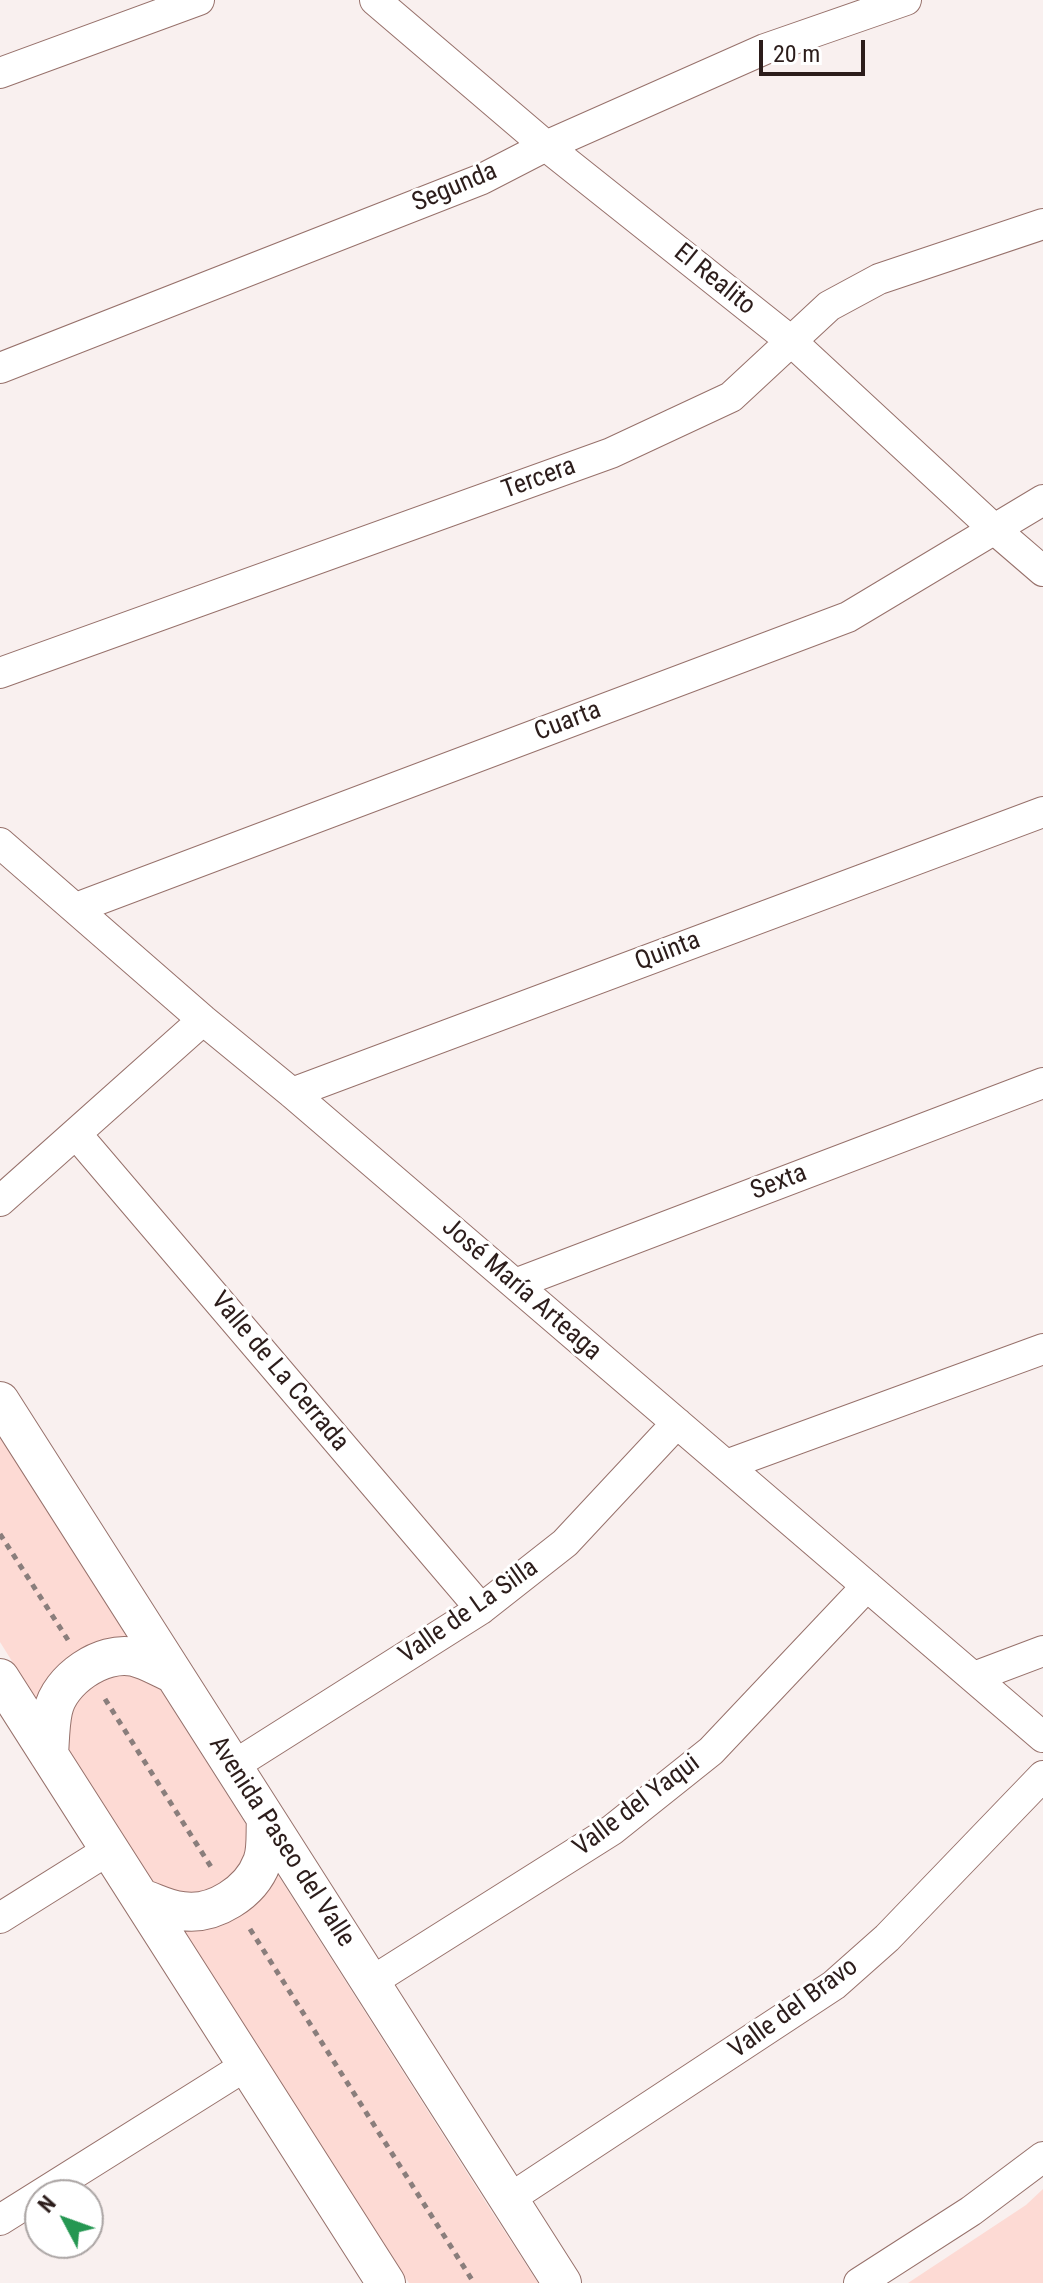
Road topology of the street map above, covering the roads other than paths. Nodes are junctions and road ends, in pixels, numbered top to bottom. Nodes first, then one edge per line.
1 (199, 0) edge
2 (375, 0) edge
3 (906, 0) edge
4 (0, 73) edge
5 (546, 146) junction
6 (1043, 224) edge
7 (791, 341) junction
8 (0, 368) edge
9 (1043, 500) edge
10 (993, 528) junction
11 (1043, 571) edge
12 (0, 673) edge
13 (1043, 812) edge
14 (0, 843) edge
15 (76, 908) junction
16 (203, 1020) junction
17 (1043, 1083) edge
18 (292, 1093) junction
19 (77, 1135) junction
20 (0, 1201) edge
21 (515, 1284) junction
22 (1043, 1349) edge
23 (0, 1401) edge
24 (677, 1423) junction
25 (726, 1465) junction
26 (867, 1586) junction
27 (481, 1609) junction
28 (1043, 1651) edge
29 (174, 1674) junction
30 (974, 1677) junction
31 (0, 1678) edge
32 (1043, 1737) edge
33 (49, 1755) junction
34 (233, 1766) junction
35 (1043, 1776) edge
36 (266, 1819) junction
37 (110, 1849) junction
38 (141, 1898) junction
39 (0, 1918) edge
40 (371, 1982) junction
41 (247, 2065) junction
42 (1043, 2157) edge
43 (509, 2199) junction
44 (0, 2220) edge
45 (384, 2282) edge
46 (562, 2283) edge
47 (859, 2283) edge

1 - 4 street
2 - 5 street, El Realito
3 - 5 street, Segunda
5 - 7 street, El Realito
5 - 8 street, Segunda
6 - 7 street, Tercera
7 - 10 street, El Realito
7 - 12 street, Tercera
9 - 10 street, Cuarta
10 - 11 street, El Realito
10 - 15 street, Cuarta
13 - 18 street, Quinta
14 - 15 street, José María Arteaga
15 - 16 street, José María Arteaga
16 - 18 street, José María Arteaga
16 - 19 street
17 - 21 street, Sexta
18 - 21 street, José María Arteaga
19 - 20 street
19 - 27 street, Valle de La Cerrada
21 - 24 street, José María Arteaga
22 - 25 street
23 - 29 street, Avenida Paseo del Valle
24 - 25 street, José María Arteaga
24 - 27 street, Valle de La Silla
25 - 26 street, José María Arteaga
26 - 30 street, José María Arteaga
26 - 40 street, Valle del Yaqui
27 - 34 street, Valle de La Silla
28 - 30 street
29 - 33 street
29 - 34 street, Avenida Paseo del Valle
30 - 32 street, José María Arteaga
31 - 33 street
33 - 37 street
34 - 36 street, Avenida Paseo del Valle
35 - 43 street, Valle del Bravo
36 - 38 street
36 - 40 street, Avenida Paseo del Valle
37 - 38 street
37 - 39 street
38 - 41 street
40 - 43 street, Avenida Paseo del Valle
41 - 44 street
41 - 45 street
42 - 47 street
43 - 46 street, Avenida Paseo del Valle

